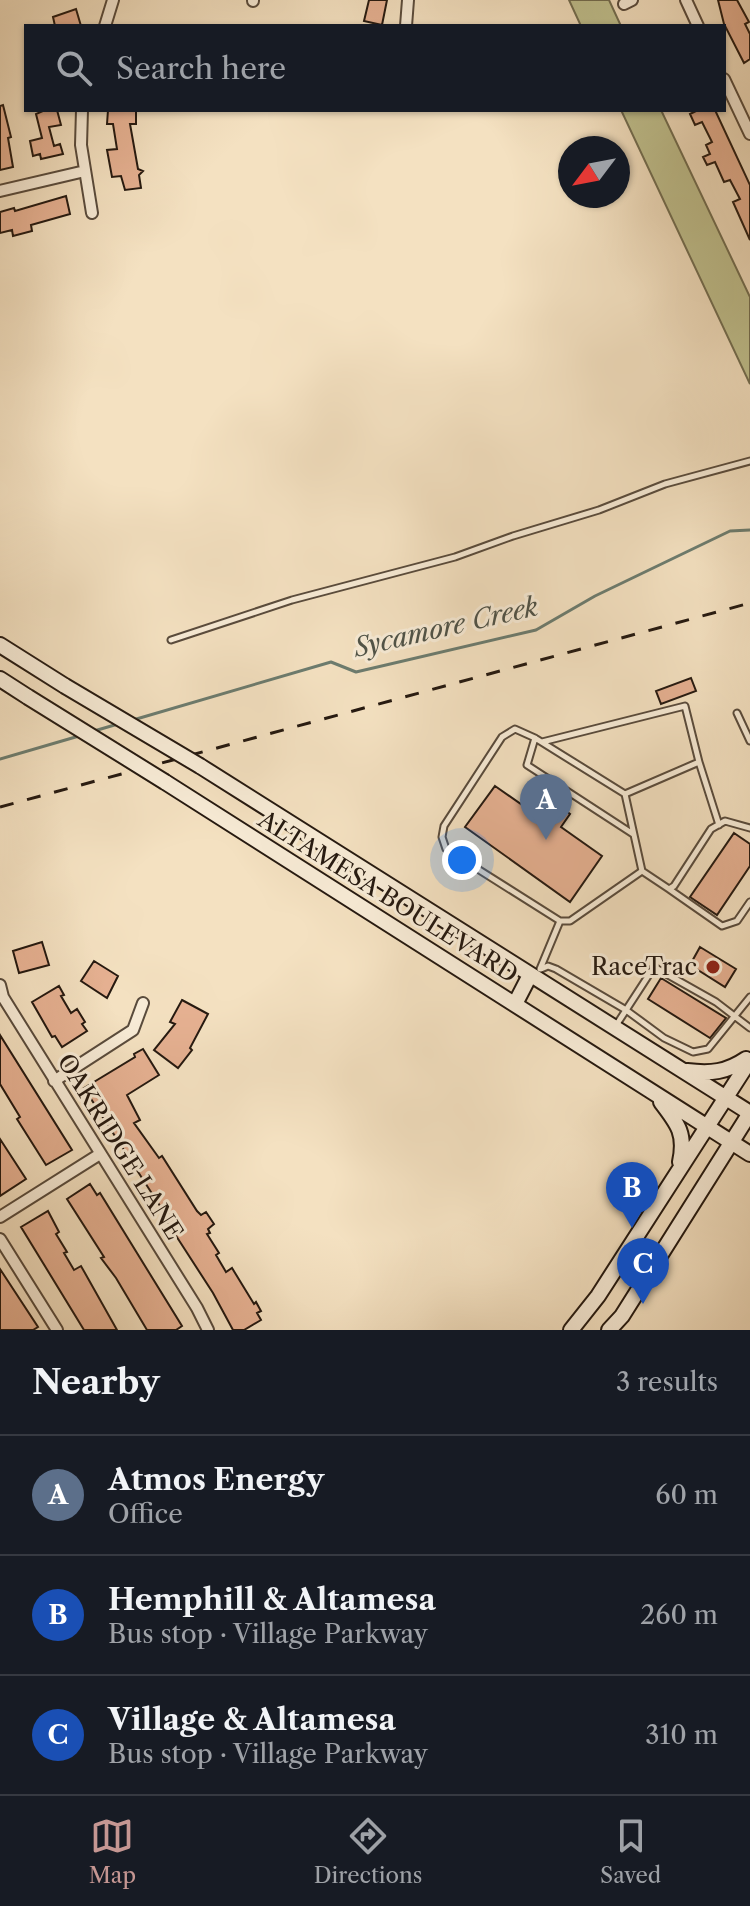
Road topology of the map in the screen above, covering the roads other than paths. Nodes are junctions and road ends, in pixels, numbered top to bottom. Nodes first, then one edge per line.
1 (113, 0) edge
2 (408, 0) edge
3 (686, 0) edge
4 (106, 24) edge
5 (406, 24) edge
6 (697, 24) edge
7 (726, 83) edge
8 (82, 112) edge
9 (750, 134) edge
10 (85, 171) junction
11 (0, 191) edge
12 (92, 213) dead end
13 (750, 461) edge
14 (171, 640) dead end
15 (0, 645) edge
16 (0, 679) edge
17 (737, 713) dead end
18 (538, 740) junction
19 (750, 741) edge
20 (699, 762) junction
21 (625, 794) junction
22 (719, 825) junction
23 (750, 828) edge
24 (633, 834) junction
25 (642, 871) junction
26 (669, 889) junction
27 (750, 902) edge
28 (560, 921) junction
29 (535, 972) junction
30 (0, 985) edge
31 (750, 997) edge
32 (143, 1003) dead end
33 (515, 1004) junction
34 (626, 1010) junction
35 (734, 1016) junction
36 (614, 1028) junction
37 (750, 1028) edge
38 (750, 1058) edge
39 (682, 1070) junction
40 (54, 1081) junction
41 (656, 1095) junction
42 (725, 1098) junction
43 (750, 1113) edge
44 (706, 1128) junction
45 (732, 1144) junction
46 (100, 1154) junction
47 (750, 1154) edge
48 (678, 1171) junction
49 (0, 1217) edge
50 (0, 1239) edge
51 (57, 1330) edge
52 (208, 1330) edge
53 (571, 1330) edge
54 (609, 1330) edge

1 - 4 street
2 - 5 street
3 - 6 street
7 - 9 street
8 - 10 street
10 - 11 street
10 - 12 street
13 - 14 lane
15 - 29 main road, ALTAMESA BOULEVARD, bridge
16 - 33 main road, ALTAMESA BOULEVARD, bridge
17 - 19 lane
18 - 20 lane
18 - 21 lane
18 - 24 lane
18 - 28 lane
20 - 21 lane
20 - 22 lane
21 - 24 lane
22 - 23 lane
22 - 26 lane
24 - 25 lane
25 - 26 lane
25 - 28 lane
26 - 27 lane
28 - 29 lane
29 - 33 main road
29 - 34 lane
29 - 36 main road, ALTAMESA BOULEVARD
30 - 40 street, OAKRIDGE LANE
31 - 35 lane
32 - 40 street
33 - 41 main road, ALTAMESA BOULEVARD
34 - 35 lane
34 - 35 lane
34 - 36 lane
35 - 37 lane
36 - 39 main road, ALTAMESA BOULEVARD
38 - 39 main road
38 - 42 main road
39 - 42 main road, ALTAMESA BOULEVARD
40 - 46 street, OAKRIDGE LANE
41 - 44 main road, ALTAMESA BOULEVARD
41 - 48 main road
42 - 43 main road, ALTAMESA BOULEVARD
42 - 44 main road
43 - 45 main road
44 - 45 main road, ALTAMESA BOULEVARD
44 - 48 main road
45 - 47 main road, ALTAMESA BOULEVARD
45 - 54 main road
46 - 49 street
46 - 52 street, OAKRIDGE LANE
48 - 53 main road
50 - 51 street

